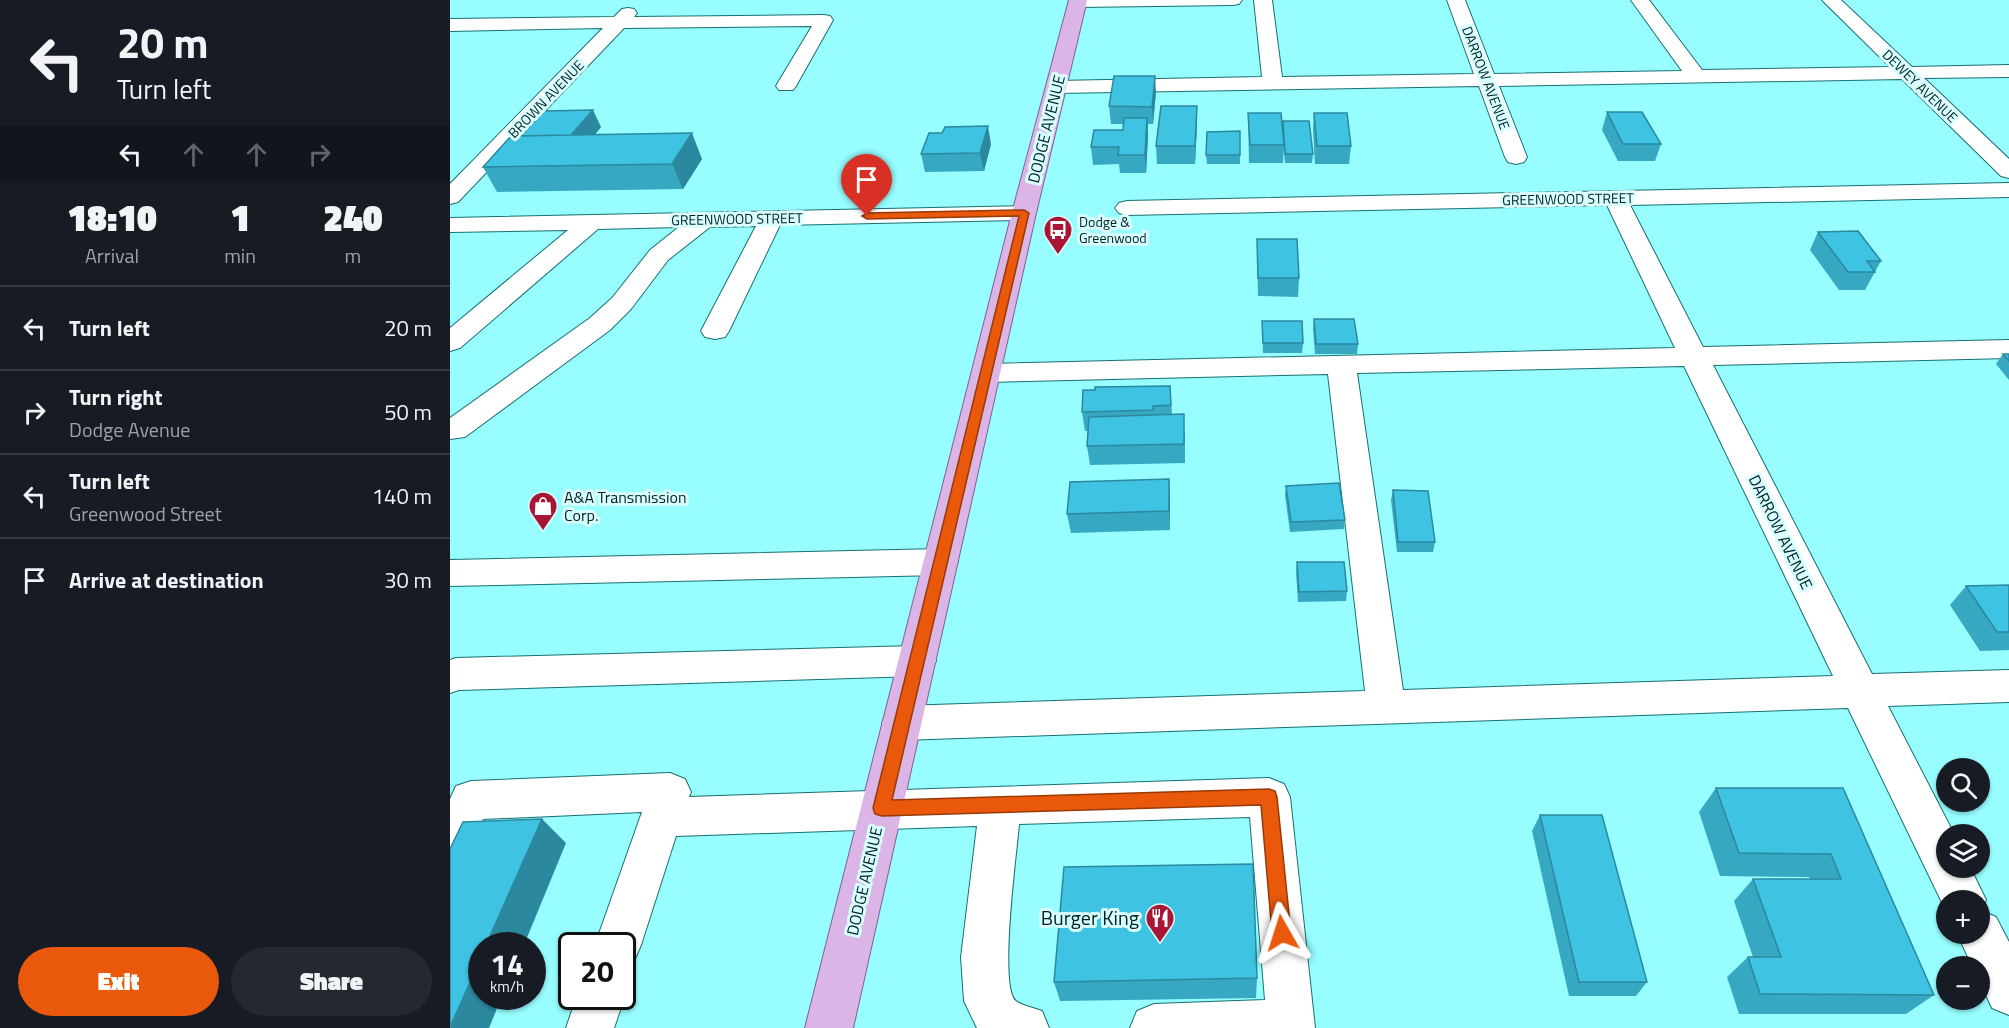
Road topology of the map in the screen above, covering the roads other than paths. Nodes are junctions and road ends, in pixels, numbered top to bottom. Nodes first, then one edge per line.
1 (641, 0) edge
2 (1233, 0) edge
3 (1263, 0) edge
4 (1456, 0) edge
5 (1640, 0) edge
6 (1831, 0) edge
7 (1078, 1) edge
8 (619, 23) junction
9 (450, 25) edge
10 (2009, 71) edge
11 (1907, 73) junction
12 (1696, 76) junction
13 (1487, 80) junction
14 (1273, 84) junction
15 (786, 86) dead end
16 (1056, 87) junction
17 (1516, 157) dead end
18 (2009, 171) edge
19 (2009, 190) edge
20 (450, 197) edge
21 (1615, 198) junction
22 (1127, 208) dead end
23 (1024, 213) junction
24 (772, 218) junction
25 (705, 219) junction
26 (592, 222) junction
27 (450, 225) edge
28 (715, 330) dead end
29 (450, 342) edge
30 (2009, 349) edge
31 (1694, 356) junction
32 (1341, 364) junction
33 (986, 373) junction
34 (454, 430) dead end
35 (941, 562) junction
36 (450, 573) edge
37 (917, 661) junction
38 (450, 677) edge
39 (2009, 686) edge
40 (1860, 691) junction
41 (1386, 707) junction
42 (902, 723) junction
43 (666, 804) junction
44 (1000, 805) junction
45 (882, 808) junction
46 (450, 842) edge
47 (1936, 845) edge
48 (622, 932) edge
49 (1985, 944) edge
50 (2009, 992) edge
51 (596, 1010) edge
52 (1290, 1025) edge
53 (590, 1028) edge
54 (829, 1028) edge
55 (1025, 1028) edge
56 (1154, 1028) edge

1 - 8 street, BROWN AVENUE
2 - 7 street
3 - 14 street
4 - 13 street, DARROW AVENUE
5 - 12 street
6 - 11 street, DEWEY AVENUE
7 - 16 main road, DODGE AVENUE
8 - 9 street
8 - 15 street
8 - 20 street, BROWN AVENUE
10 - 11 street
11 - 12 street
11 - 18 street, DEWEY AVENUE
12 - 13 street
13 - 14 street
13 - 17 street, DARROW AVENUE
14 - 16 street
16 - 23 main road, DODGE AVENUE
19 - 21 street, GREENWOOD STREET
21 - 22 street, GREENWOOD STREET
21 - 31 street, DARROW AVENUE
23 - 24 street, GREENWOOD STREET
23 - 33 main road, DODGE AVENUE
24 - 25 street, GREENWOOD STREET
24 - 28 street
25 - 26 street, GREENWOOD STREET
25 - 34 street
26 - 27 street, GREENWOOD STREET
26 - 29 street
30 - 31 street
31 - 32 street
31 - 40 street, DARROW AVENUE
32 - 33 street
32 - 41 street
33 - 35 main road, DODGE AVENUE
35 - 36 street
35 - 37 main road, DODGE AVENUE
37 - 38 street
37 - 42 main road, DODGE AVENUE
39 - 40 street
40 - 41 street
40 - 47 street, DARROW AVENUE
41 - 42 street
42 - 45 main road, DODGE AVENUE
43 - 45 street
43 - 46 street
43 - 48 street
44 - 45 street
44 - 52 street
44 - 55 street
45 - 54 main road, DODGE AVENUE
49 - 50 street
51 - 53 street
52 - 56 street

